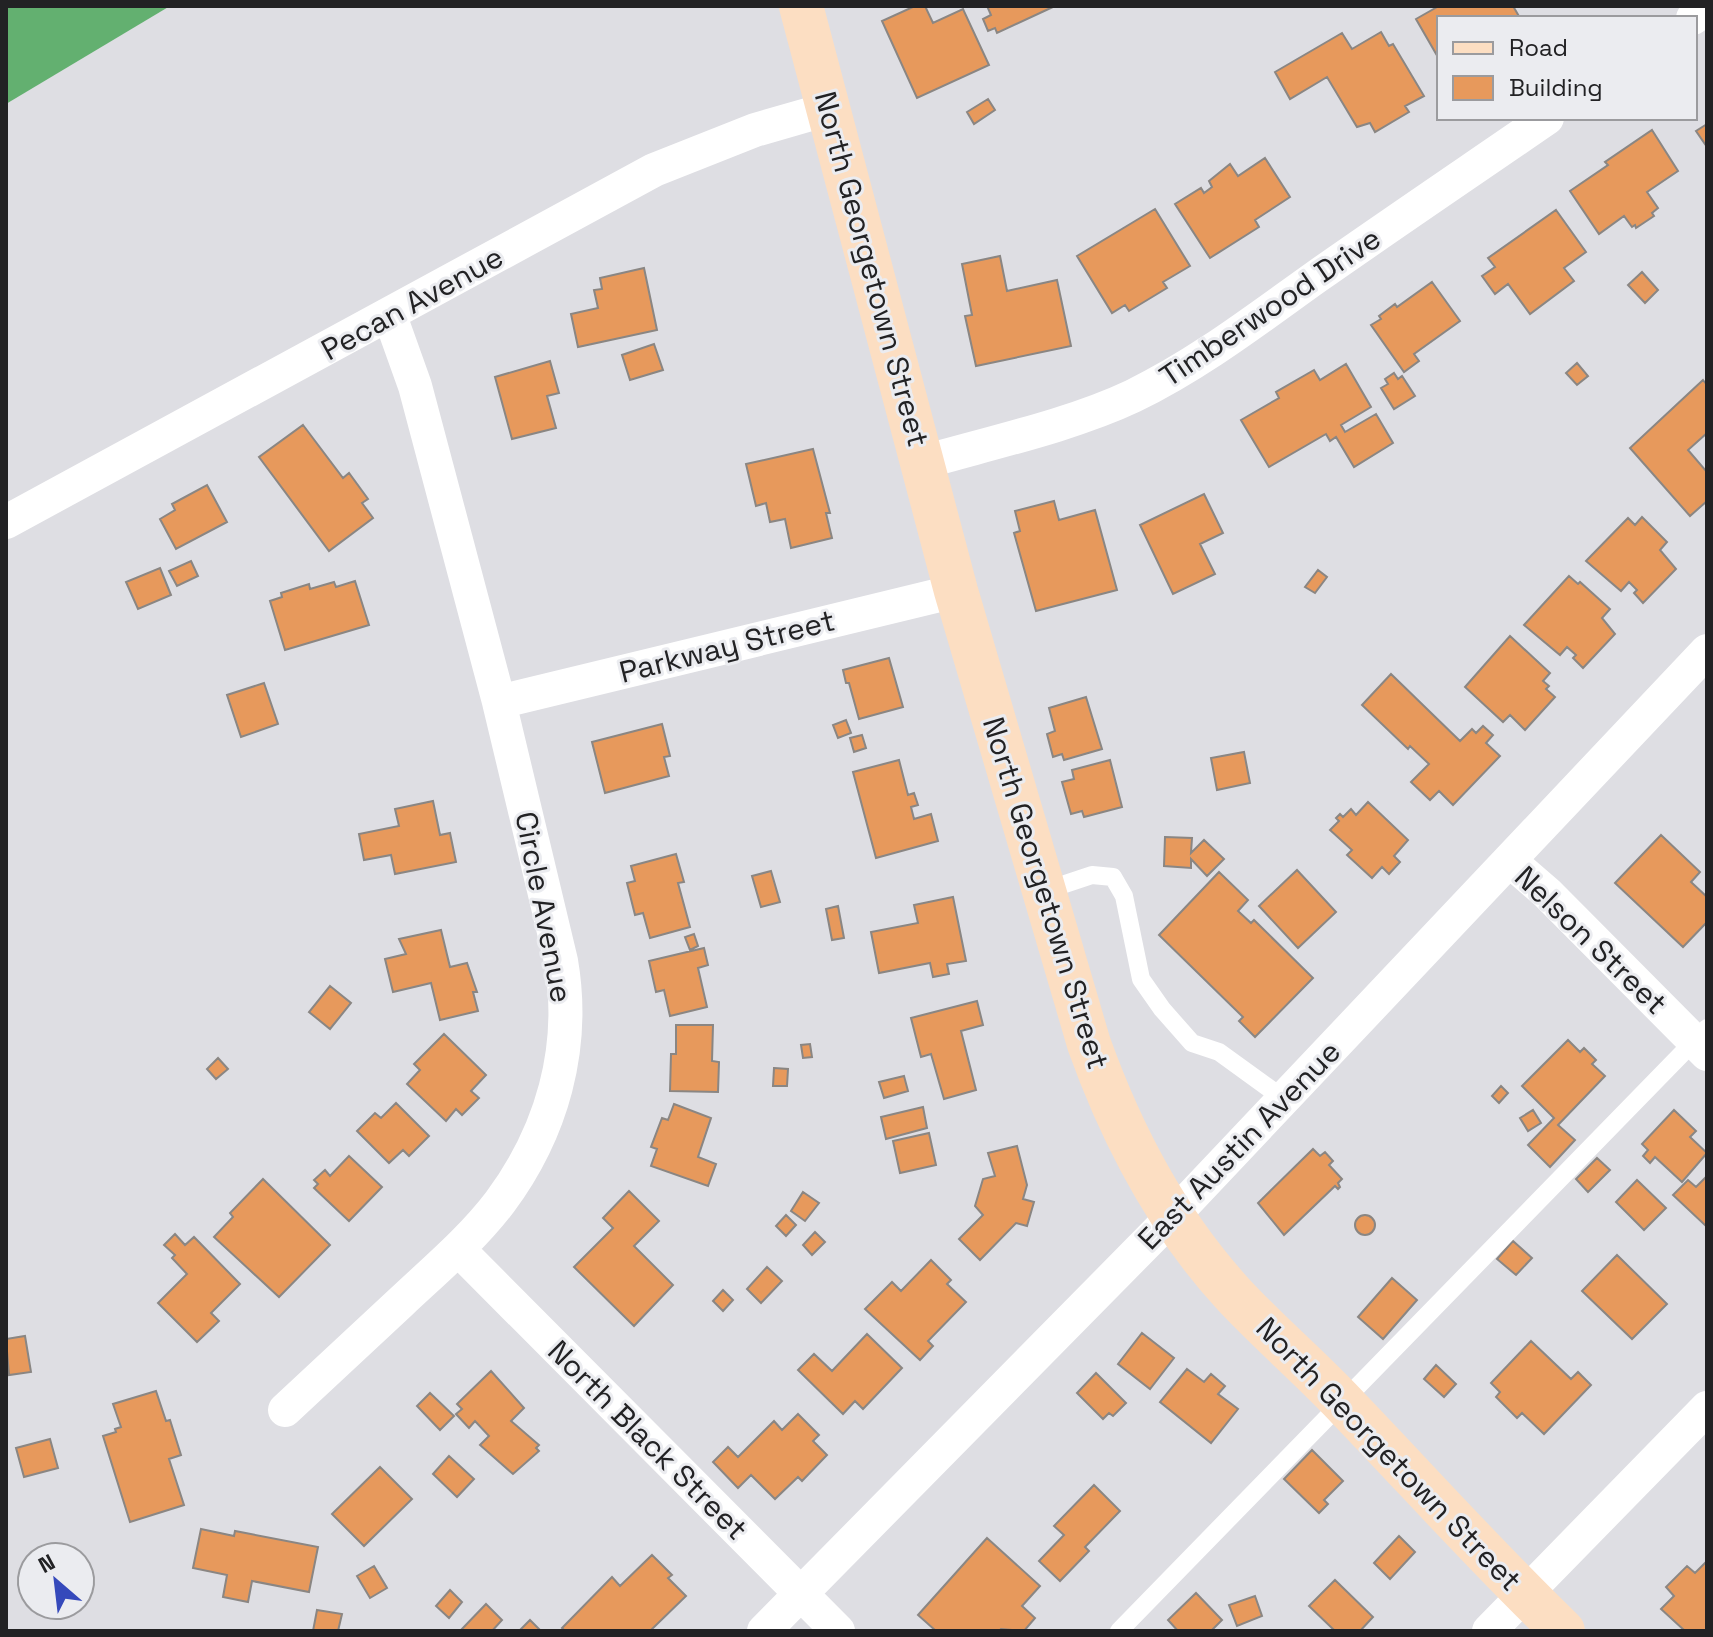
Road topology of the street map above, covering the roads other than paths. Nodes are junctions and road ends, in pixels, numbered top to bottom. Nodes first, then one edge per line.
1 (801, 6) edge
2 (828, 109) junction
3 (1544, 120) edge
4 (390, 316) junction
5 (924, 462) junction
6 (6, 522) edge
7 (956, 591) junction
8 (1707, 651) edge
9 (499, 702) junction
10 (1510, 861) junction
11 (1044, 891) junction
12 (1703, 1041) edge
13 (1284, 1099) junction
14 (1173, 1216) junction
15 (458, 1249) junction
16 (1344, 1402) junction
17 (1707, 1408) edge
18 (285, 1410) dead end
19 (800, 1593) junction
20 (1525, 1595) junction
21 (764, 1631) edge
22 (838, 1631) edge
23 (1119, 1631) edge
24 (1489, 1631) edge
25 (1563, 1631) edge

1 - 2 street, North Georgetown Street
2 - 4 street, Pecan Avenue
2 - 5 street, North Georgetown Street
3 - 5 street, Timberwood Drive
4 - 6 street, Pecan Avenue
4 - 9 street, Circle Avenue
5 - 7 street, North Georgetown Street
7 - 9 street, Parkway Street
7 - 11 street, North Georgetown Street
8 - 10 street, East Austin Avenue
9 - 15 street, Circle Avenue
10 - 12 street, Nelson Street
10 - 13 street, East Austin Avenue
11 - 13 lane
11 - 14 street, North Georgetown Street
12 - 16 lane
13 - 14 street, East Austin Avenue
14 - 16 street, North Georgetown Street
14 - 19 street, East Austin Avenue
15 - 18 street, Circle Avenue
15 - 19 street, North Black Street
16 - 20 street, North Georgetown Street
16 - 23 lane
17 - 20 street
19 - 21 street, East Austin Avenue
19 - 22 street, North Black Street
20 - 24 street
20 - 25 street, North Georgetown Street

